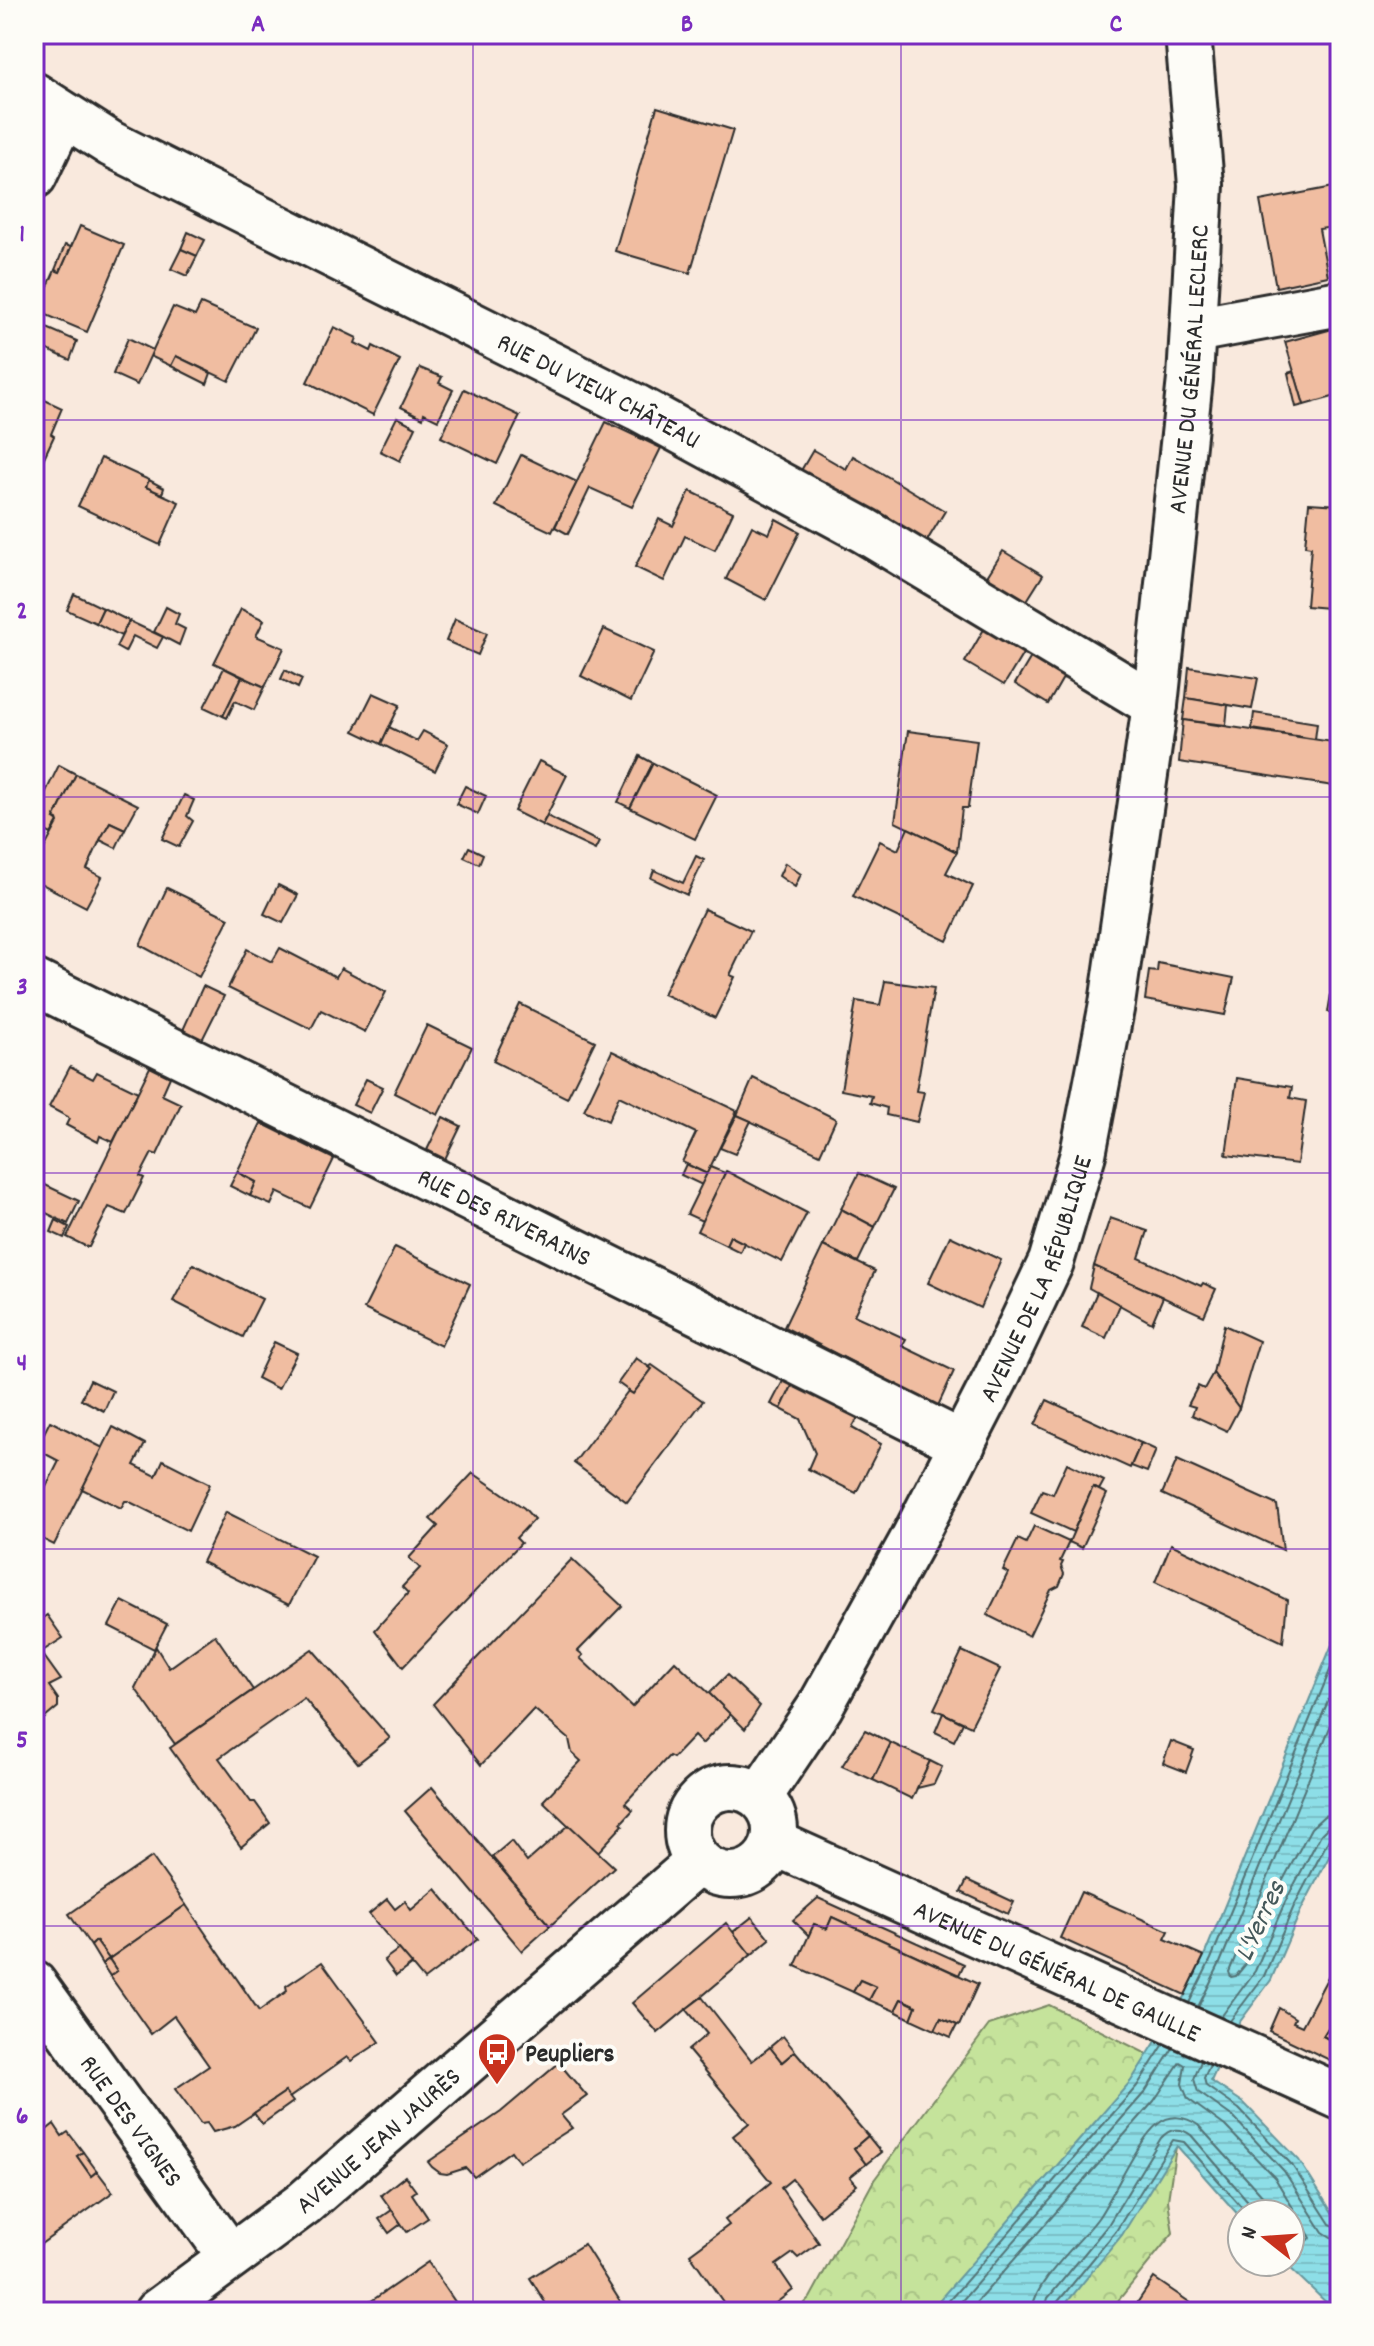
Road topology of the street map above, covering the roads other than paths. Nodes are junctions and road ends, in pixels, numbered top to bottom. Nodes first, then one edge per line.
1 (1188, 34) edge
2 (48, 105) edge
3 (34, 176) edge
4 (1340, 303) edge
5 (1194, 330) junction
6 (1155, 705) junction
7 (38, 994) edge
8 (963, 1444) junction
9 (760, 1796) junction
10 (775, 1843) junction
11 (698, 1862) junction
12 (34, 1984) edge
13 (1340, 2097) edge
14 (230, 2256) junction
15 (157, 2312) edge

1 - 5 street, AVENUE DU GÉNÉRAL LECLERC
2 - 3 street
2 - 6 street, RUE DU VIEUX CHÂTEAU
4 - 5 street
5 - 6 street, AVENUE DU GÉNÉRAL LECLERC
6 - 8 street, AVENUE DE LA RÉPUBLIQUE
7 - 8 street, RUE DES RIVERAINS
8 - 9 street, AVENUE DE LA RÉPUBLIQUE
9 - 10 street
9 - 11 street
10 - 11 street
10 - 13 street, AVENUE DU GÉNÉRAL DE GAULLE
11 - 14 street, AVENUE JEAN JAURÈS
12 - 14 street, RUE DES VIGNES
14 - 15 street, AVENUE JEAN JAURÈS

